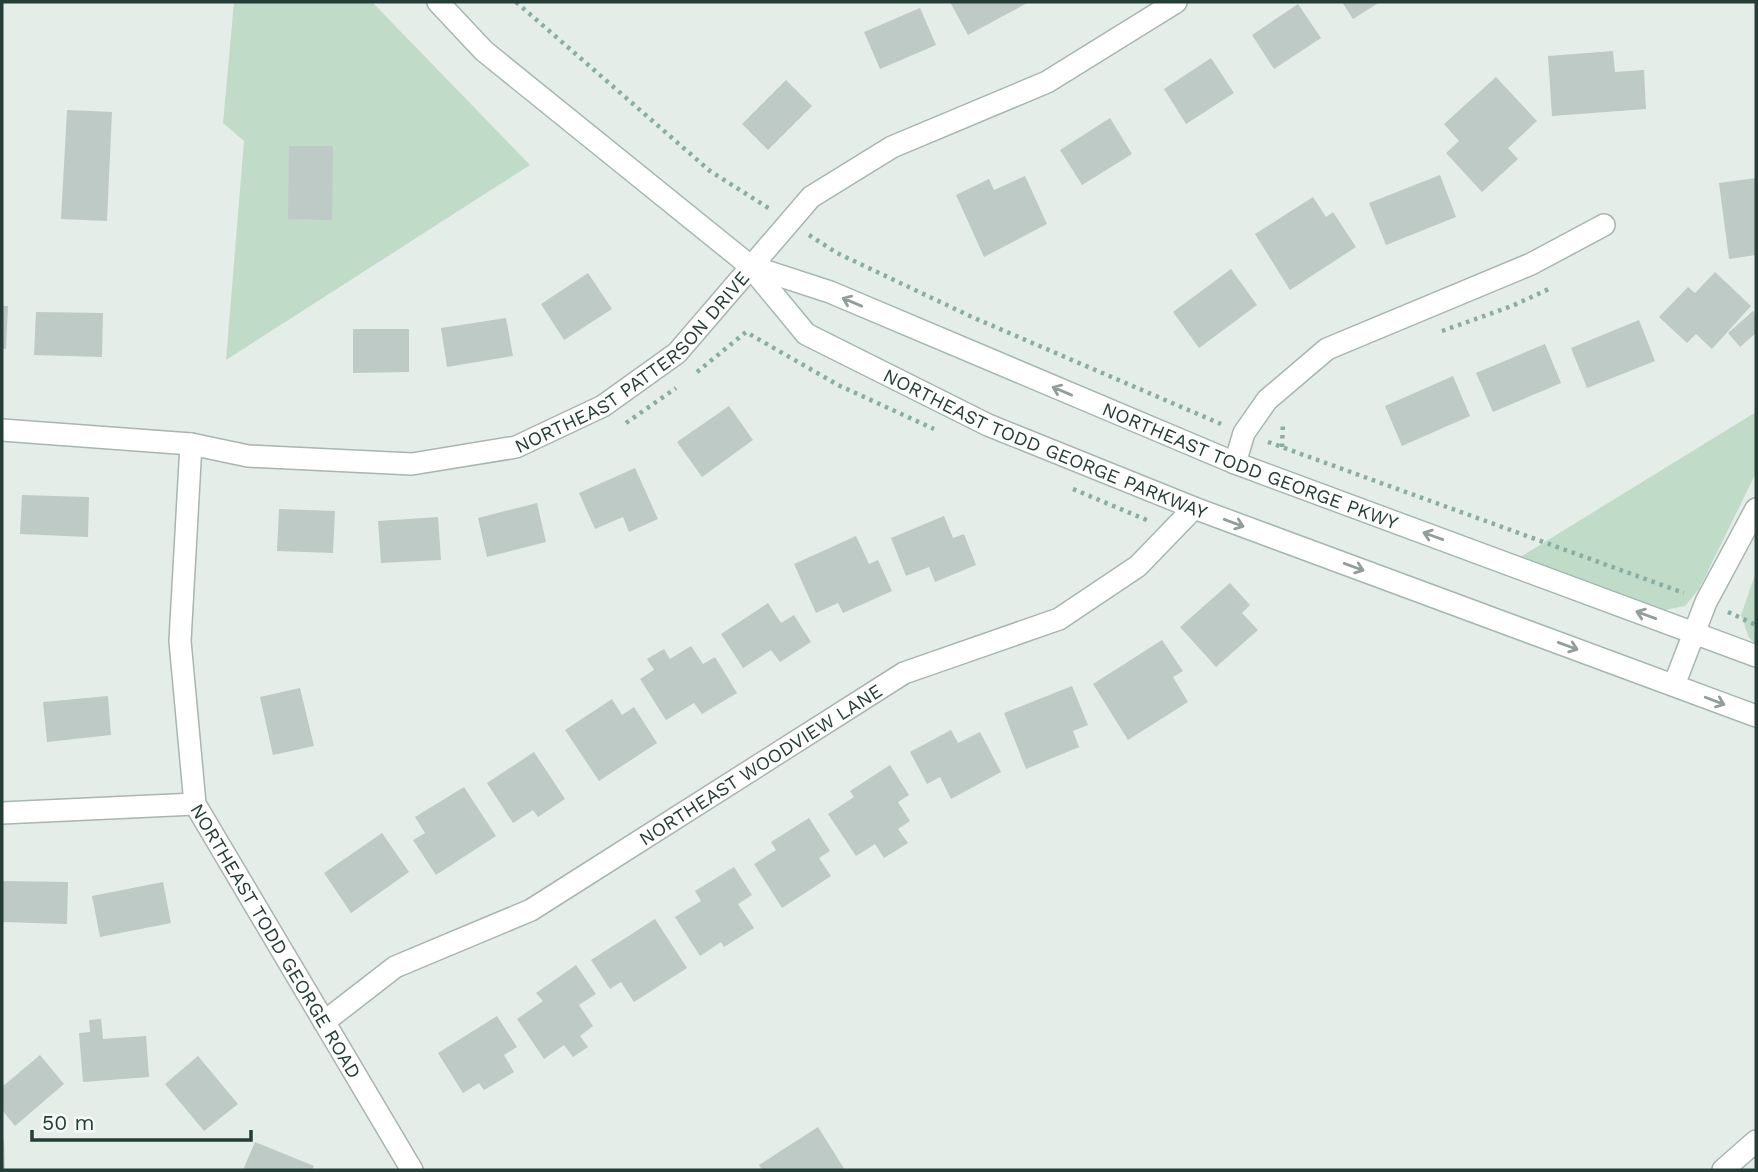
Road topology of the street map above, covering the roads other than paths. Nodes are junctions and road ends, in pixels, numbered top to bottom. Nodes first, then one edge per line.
1 (438, 2) edge
2 (1176, 2) edge
3 (1604, 225) dead end
4 (749, 265) junction
5 (2, 430) edge
6 (191, 444) junction
7 (1236, 463) junction
8 (1194, 509) junction
9 (1756, 509) edge
10 (1693, 632) junction
11 (1756, 656) edge
12 (1675, 685) junction
13 (1756, 716) edge
14 (195, 804) junction
15 (2, 813) edge
16 (324, 1022) junction
17 (1756, 1141) edge
18 (412, 1170) edge
19 (1723, 1170) edge

1 - 4 street, NORTHEAST TODD GEORGE PARKWAY
2 - 4 street, NORTHEAST PATTERSON DRIVE
3 - 7 street
4 - 6 street, NORTHEAST PATTERSON DRIVE
7 -> 4 street, NORTHEAST TODD GEORGE PKWY
4 - 8 street, NORTHEAST TODD GEORGE PARKWAY
5 - 6 street, NORTHEAST PATTERSON DRIVE
6 - 14 street, NORTHEAST TODD GEORGE ROAD
10 -> 7 street, NORTHEAST TODD GEORGE PKWY
8 -> 12 street, NORTHEAST TODD GEORGE PARKWAY
8 - 16 street, NORTHEAST WOODVIEW LANE
9 - 10 street
10 - 11 street, NORTHEAST TODD GEORGE PKWY
10 - 12 street
12 -> 13 street, NORTHEAST TODD GEORGE PARKWAY
14 - 15 street
14 - 16 street, NORTHEAST TODD GEORGE ROAD
16 - 18 street, NORTHEAST TODD GEORGE ROAD
17 - 19 street

